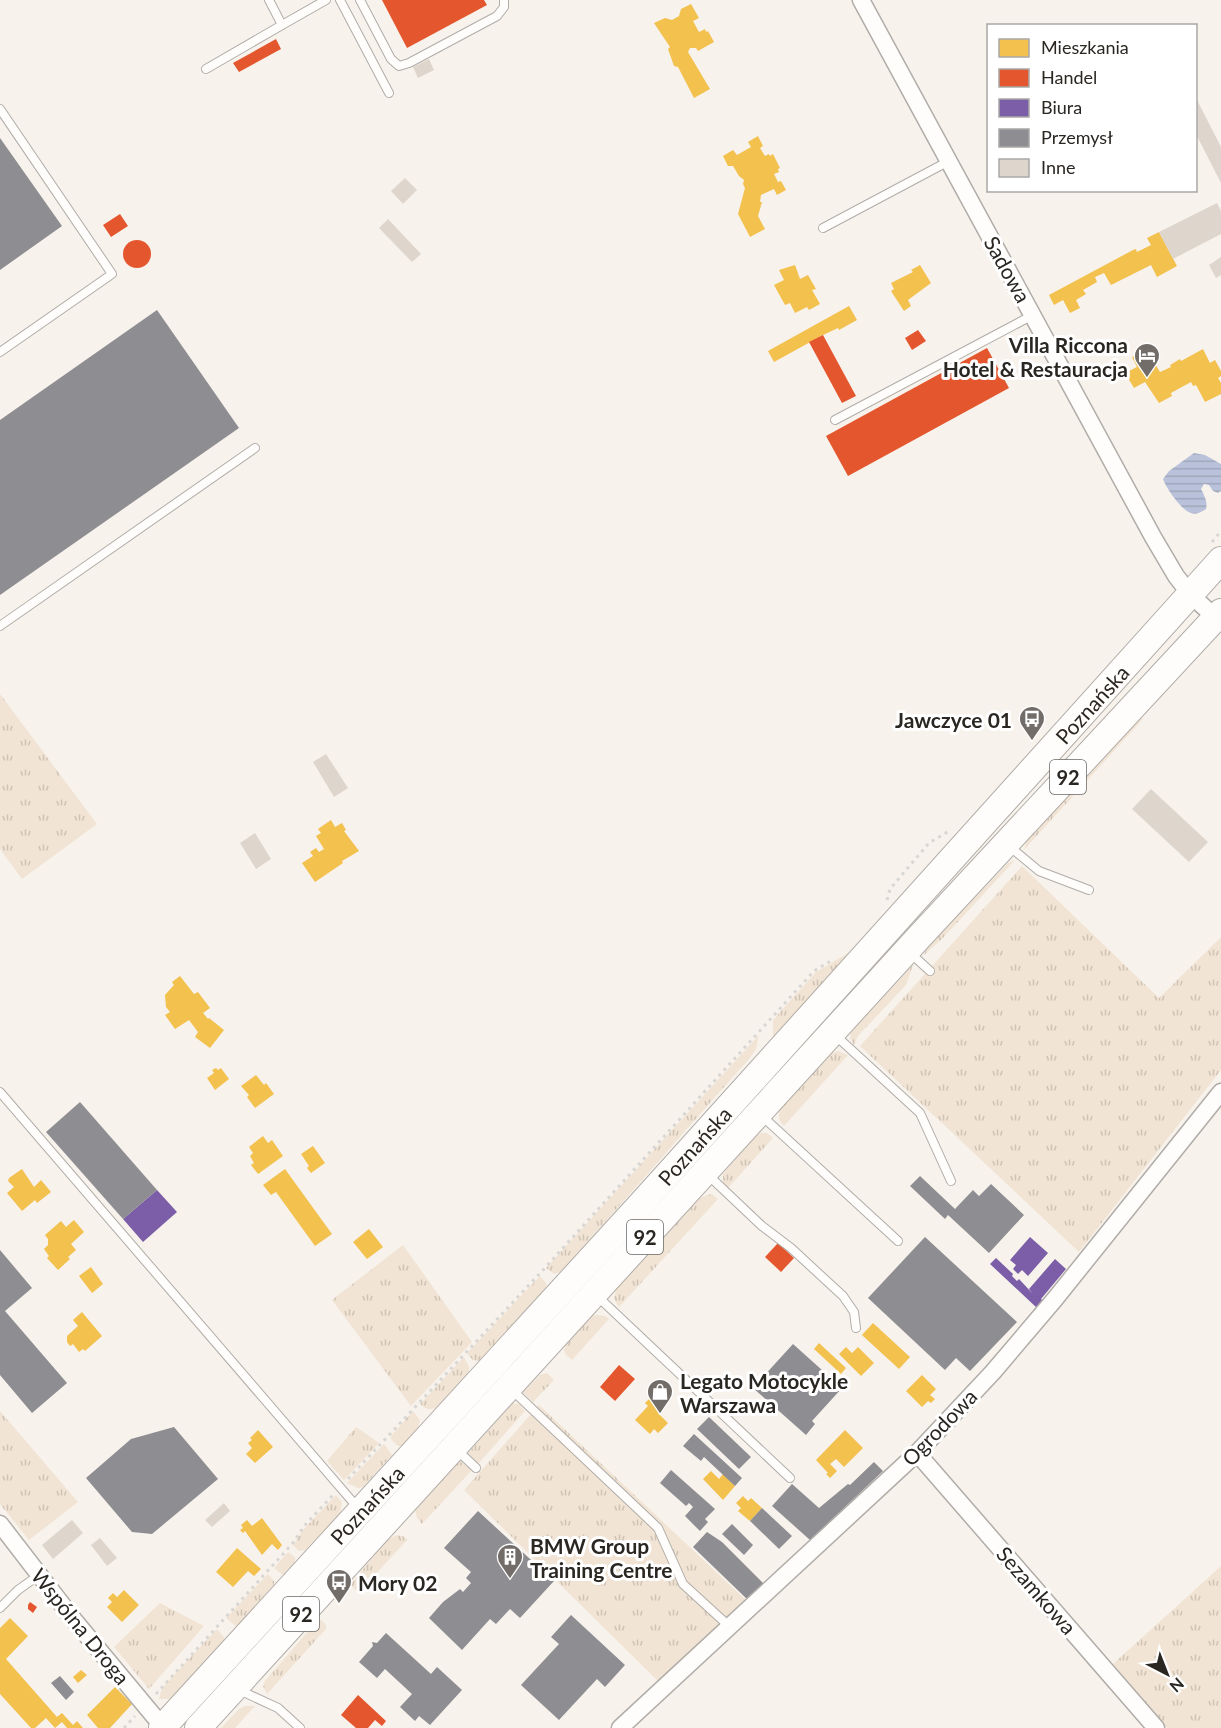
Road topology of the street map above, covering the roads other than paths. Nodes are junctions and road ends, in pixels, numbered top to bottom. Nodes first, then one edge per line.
1 (269, 0) edge
2 (326, 0) edge
3 (340, 0) edge
4 (360, 0) edge
5 (504, 0) edge
6 (861, 0) edge
7 (282, 25) junction
8 (206, 69) dead end
9 (389, 93) dead end
10 (0, 109) edge
11 (949, 161) junction
12 (824, 228) dead end
13 (1033, 315) junction
14 (0, 352) edge
15 (835, 420) dead end
16 (255, 448) dead end
17 (1221, 560) edge
18 (1190, 594) junction
19 (1219, 618) edge
20 (0, 626) edge
21 (1006, 843) junction
22 (1089, 890) dead end
23 (907, 950) junction
24 (930, 971) dead end
25 (832, 1032) junction
26 (0, 1092) edge
27 (1221, 1092) edge
28 (758, 1113) junction
29 (705, 1172) junction
30 (951, 1180) dead end
31 (898, 1241) dead end
32 (594, 1293) junction
33 (856, 1328) dead end
34 (508, 1387) junction
35 (454, 1447) junction
36 (917, 1453) junction
37 (476, 1468) dead end
38 (790, 1478) dead end
39 (361, 1511) junction
40 (1, 1527) edge
41 (39, 1575) junction
42 (0, 1608) edge
43 (730, 1627) junction
44 (234, 1688) junction
45 (163, 1727) edge
46 (298, 1727) edge
47 (198, 1728) edge
48 (620, 1728) edge
49 (1156, 1728) edge

1 - 7 lane
2 - 7 lane
3 - 9 lane
4 - 5 lane
6 - 11 street, Sadowa
7 - 8 lane
10 - 14 lane
11 - 12 lane
11 - 13 street, Sadowa
13 - 15 lane
13 - 18 street, Sadowa
16 - 20 lane
17 - 18 main road, Poznańska / 92
18 - 19 street, Sadowa
18 - 39 main road, Poznańska / 92
19 - 21 main road, Poznańska / 92
21 - 22 lane
21 - 23 main road, Poznańska / 92
23 - 24 lane
23 - 25 main road, Poznańska / 92
25 - 28 main road, Poznańska / 92
25 - 30 lane
26 - 39 lane
27 - 36 street, Ogrodowa
28 - 29 main road, Poznańska / 92
28 - 31 lane
29 - 32 main road, Poznańska / 92
29 - 33 lane
32 - 34 main road, Poznańska / 92
32 - 38 lane
34 - 35 main road, Poznańska / 92
34 - 43 lane
35 - 37 lane
35 - 44 main road, Poznańska / 92
36 - 43 street, Ogrodowa
36 - 49 street, Sezamkowa
39 - 45 main road, Poznańska / 92
40 - 41 street, Wspólna Droga
41 - 42 lane
41 - 45 street, Wspólna Droga
43 - 48 street, Ogrodowa
44 - 46 lane
44 - 47 main road, Poznańska / 92

